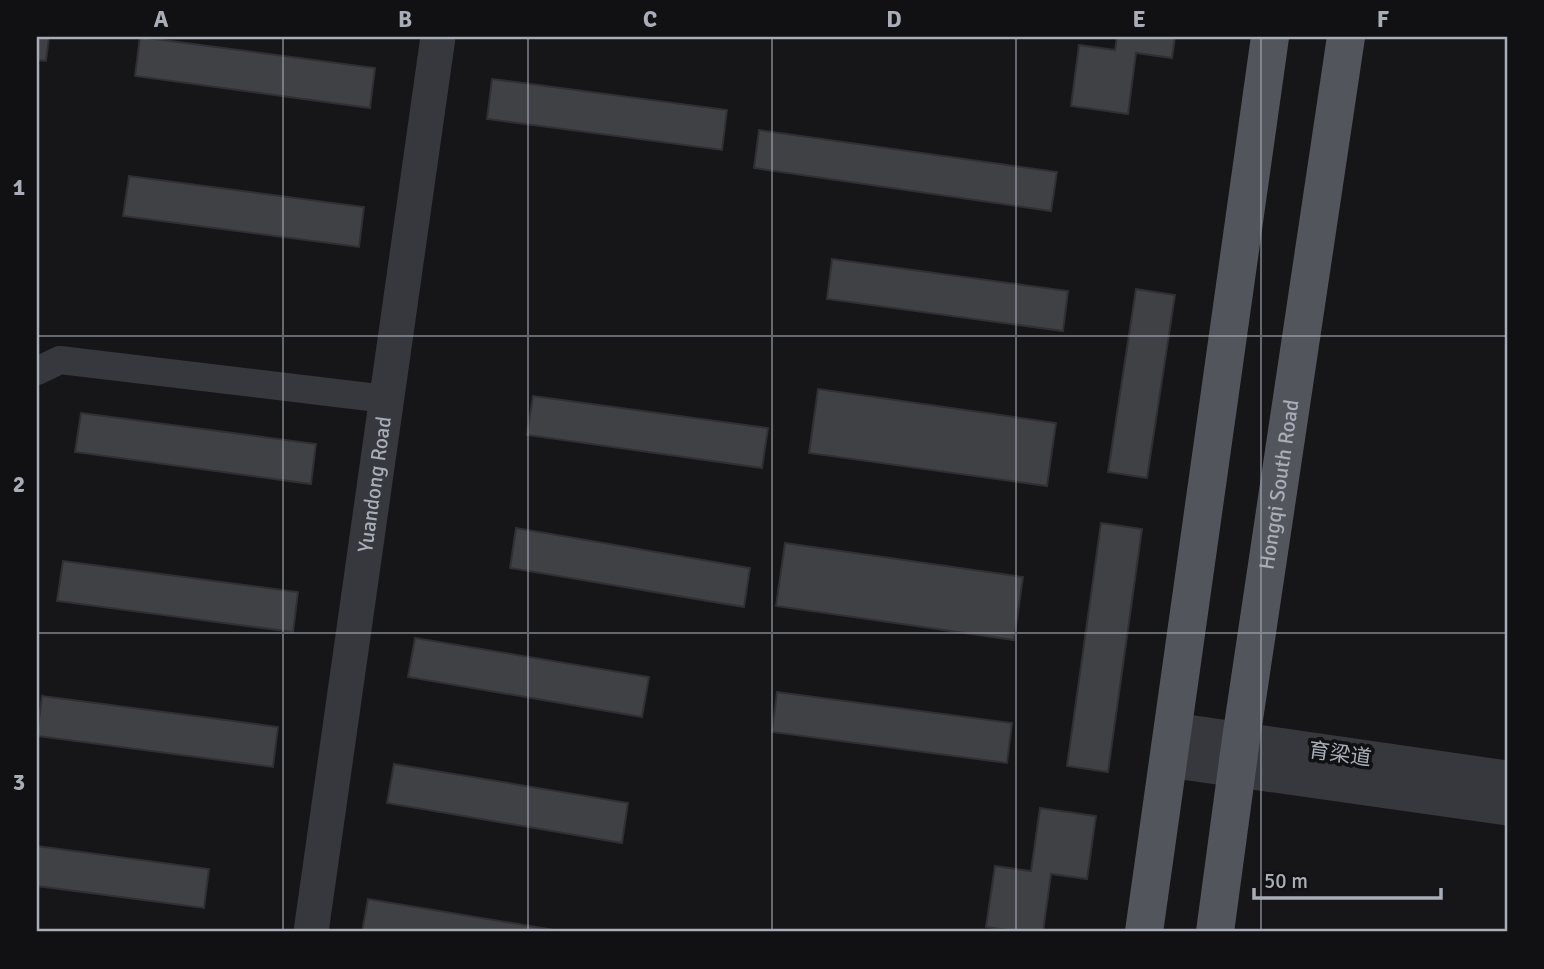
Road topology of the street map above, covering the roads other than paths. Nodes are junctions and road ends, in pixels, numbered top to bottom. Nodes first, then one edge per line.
1 (415, 37) edge
2 (438, 37) edge
3 (1269, 37) edge
4 (1346, 37) edge
5 (37, 371) edge
6 (376, 397) junction
7 (1170, 745) junction
8 (1239, 755) junction
9 (1507, 778) edge
10 (1507, 808) edge
11 (290, 932) edge
12 (311, 932) edge
13 (1144, 932) edge
14 (1214, 932) edge

1 - 6 street, Yuandong Road
2 - 6 street, Yuandong Road
3 - 7 main road
4 - 8 main road, Hongqi South Road
5 - 6 street
6 - 11 street, Yuandong Road
6 - 12 street, Yuandong Road
7 - 8 street, 育梁道
7 - 13 main road
8 - 9 street, 育梁道
8 - 10 street
8 - 14 main road, Hongqi South Road

